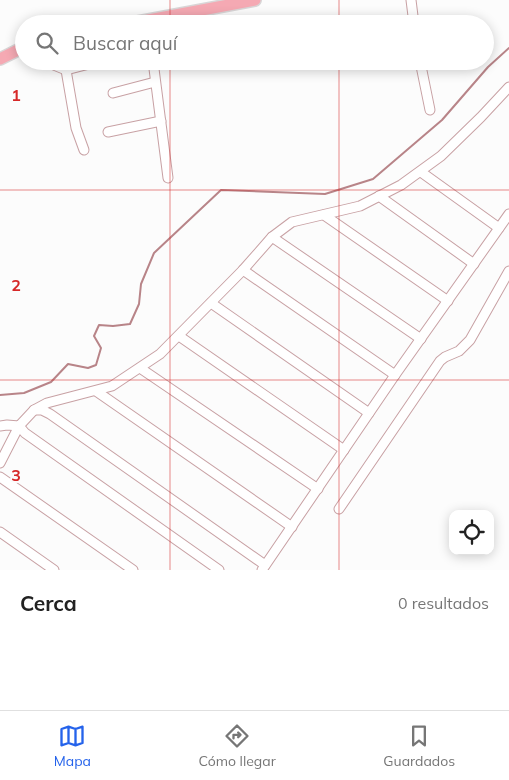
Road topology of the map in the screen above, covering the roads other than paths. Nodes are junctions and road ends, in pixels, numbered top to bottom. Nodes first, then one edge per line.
1 (255, 0) edge
2 (411, 0) edge
3 (184, 15) edge
4 (413, 15) edge
5 (15, 53) edge
6 (0, 59) edge
7 (66, 70) edge
8 (154, 70) edge
9 (422, 70) edge
10 (156, 82) junction
11 (509, 87) edge
12 (113, 93) dead end
13 (430, 110) dead end
14 (161, 121) junction
15 (108, 132) dead end
16 (84, 150) dead end
17 (421, 172) junction
18 (168, 178) dead end
19 (378, 196) junction
20 (509, 214) edge
21 (324, 215) junction
22 (499, 228) junction
23 (272, 237) junction
24 (474, 264) junction
25 (243, 270) junction
26 (509, 271) edge
27 (448, 301) junction
28 (211, 303) junction
29 (178, 336) junction
30 (421, 339) junction
31 (140, 368) junction
32 (395, 375) junction
33 (96, 391) junction
34 (34, 410) junction
35 (369, 413) junction
36 (0, 426) edge
37 (19, 426) junction
38 (344, 450) junction
39 (0, 463) edge
40 (0, 477) edge
41 (318, 489) junction
42 (339, 509) dead end
43 (292, 527) junction
44 (0, 532) edge
45 (263, 568) edge
46 (54, 570) edge
47 (133, 570) edge
48 (219, 570) edge

1 - 3 main road
2 - 4 street
5 - 6 main road
7 - 16 street
8 - 10 street
9 - 13 street
10 - 12 street
10 - 14 street
11 - 17 street
14 - 15 street
14 - 18 street
17 - 19 street
17 - 22 street
19 - 21 street
19 - 24 street
20 - 22 street
21 - 23 street
21 - 27 street
22 - 24 street
23 - 25 street
23 - 30 street
24 - 27 street
25 - 28 street
25 - 32 street
26 - 42 street
27 - 30 street
28 - 29 street
28 - 35 street
29 - 31 street
29 - 38 street
30 - 32 street
31 - 33 street
31 - 41 street
32 - 35 street
33 - 34 street
33 - 43 street
34 - 37 street
34 - 45 street
35 - 38 street
36 - 37 street
37 - 39 street
37 - 48 street
38 - 41 street
40 - 47 street
41 - 43 street
43 - 45 street
44 - 46 street

